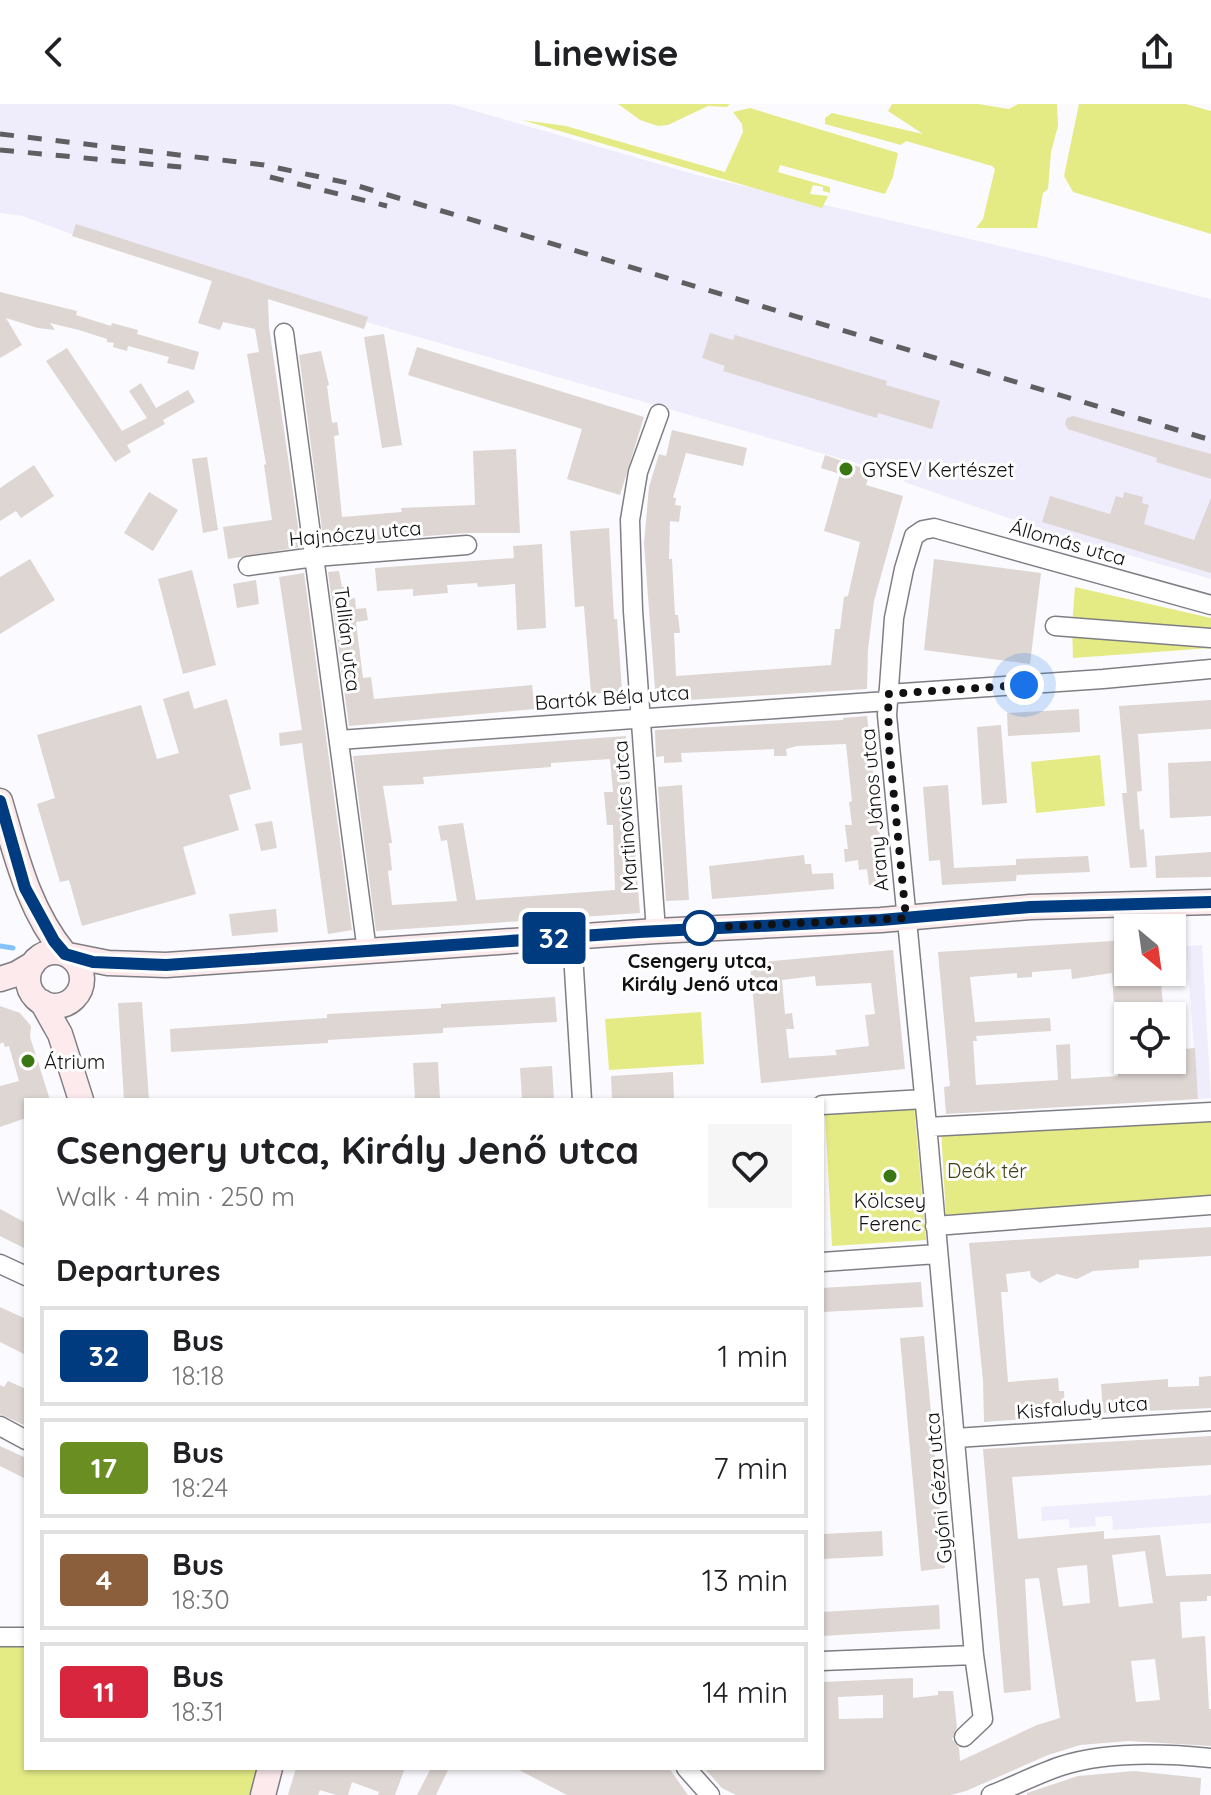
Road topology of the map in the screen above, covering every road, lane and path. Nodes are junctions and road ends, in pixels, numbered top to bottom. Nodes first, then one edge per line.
1 (284, 333) dead end
2 (659, 414) dead end
3 (914, 536) joint
4 (467, 545) dead end
5 (315, 557) junction
6 (248, 566) dead end
7 (1211, 605) edge
8 (1055, 626) dead end
9 (1211, 638) edge
10 (1211, 669) edge
11 (887, 698) junction
12 (640, 718) junction
13 (339, 740) junction
14 (0, 801) edge
15 (29, 895) junction
16 (1211, 902) edge
17 (906, 918) junction
18 (656, 931) junction
19 (572, 937) junction
20 (367, 951) junction
21 (66, 954) junction
22 (34, 962) junction
23 (166, 965) junction
24 (0, 979) edge
25 (0, 991) edge
26 (78, 992) junction
27 (39, 1000) junction
28 (73, 1072) junction
29 (80, 1098) edge
30 (582, 1098) edge
31 (924, 1099) junction
32 (824, 1105) edge
33 (1211, 1112) edge
34 (927, 1127) junction
35 (1211, 1205) edge
36 (935, 1226) junction
37 (937, 1254) junction
38 (824, 1262) edge
39 (0, 1264) edge
40 (24, 1275) edge
41 (1211, 1421) edge
42 (0, 1426) edge
43 (956, 1438) junction
44 (24, 1439) edge
45 (0, 1637) edge
46 (24, 1637) edge
47 (974, 1655) junction
48 (824, 1661) edge
49 (964, 1737) dead end
50 (1211, 1758) edge
51 (269, 1770) edge
52 (688, 1770) edge
53 (263, 1795) edge
54 (710, 1795) edge
55 (991, 1795) edge

1 - 5 street, Tallián utca
2 - 12 street, Martinovics utca
3 - 7 street, Állomás utca
3 - 11 street, Arany János utca
4 - 5 street, Hajnóczy utca
5 - 6 street, Hajnóczy utca
5 - 13 street, Tallián utca
8 - 9 street
10 - 11 street, Bartók Béla utca
11 - 12 street, Bartók Béla utca
11 - 17 street, Arany János utca
12 - 13 street, Bartók Béla utca
12 - 18 street, Martinovics utca
13 - 20 street, Tallián utca
14 - 15 main road
15 - 21 main road
15 - 22 main road
16 - 17 main road
17 - 18 main road
17 - 31 street, Arany János utca
18 - 19 main road
19 - 20 main road
19 - 30 street
20 - 23 main road
21 - 22 main road
21 - 23 main road
21 - 26 main road
22 - 24 main road
22 - 27 main road
23 - 26 main road
25 - 27 main road
26 - 27 main road
26 - 28 main road
27 - 28 main road
28 - 29 main road
31 - 32 street
31 - 34 street, Arany János utca
33 - 34 street
34 - 36 street, Arany János utca
35 - 36 street
36 - 37 street, Gyóni Géza utca
37 - 38 street
37 - 43 street, Gyóni Géza utca
39 - 40 street
41 - 43 street, Kisfaludy utca
42 - 44 street
43 - 47 street, Gyóni Géza utca
45 - 46 street
47 - 48 street
47 - 49 street, Gyóni Géza utca
50 - 55 street
51 - 53 main road
52 - 54 street

